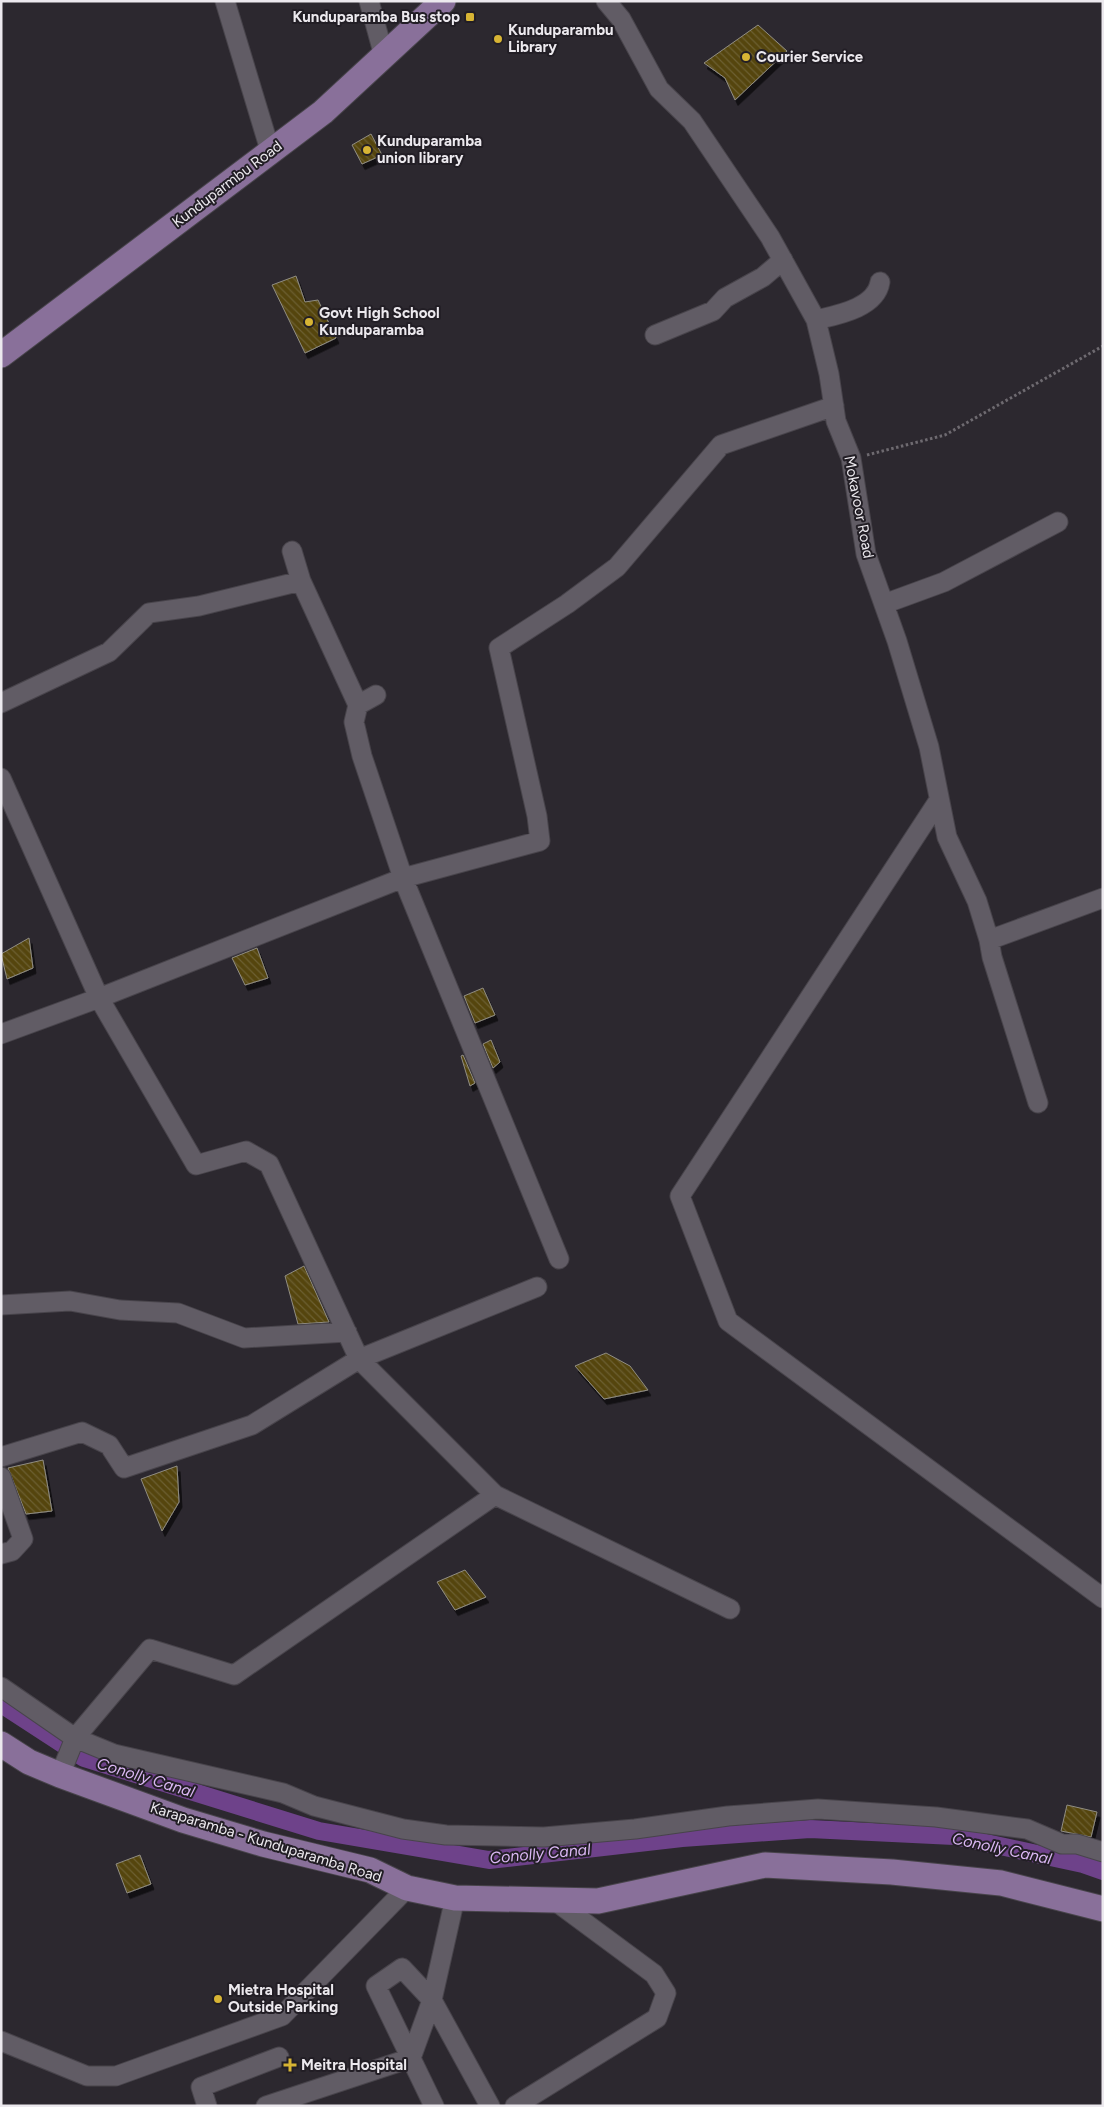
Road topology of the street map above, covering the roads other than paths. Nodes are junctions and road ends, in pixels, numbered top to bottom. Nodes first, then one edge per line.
1 (225, 1) edge
2 (369, 1) edge
3 (443, 1) edge
4 (606, 1) edge
5 (384, 56) junction
6 (270, 150) junction
7 (783, 260) junction
8 (880, 282) dead end
9 (816, 320) junction
10 (655, 335) dead end
11 (1, 355) edge
12 (834, 406) junction
13 (1058, 522) dead end
14 (292, 551) dead end
15 (301, 581) junction
16 (884, 604) junction
17 (376, 695) dead end
18 (1, 703) edge
19 (358, 705) junction
20 (1, 778) edge
21 (940, 800) junction
22 (403, 878) junction
23 (1103, 898) edge
24 (989, 940) junction
25 (99, 998) junction
26 (1, 1034) edge
27 (1038, 1103) dead end
28 (559, 1258) dead end
29 (537, 1286) dead end
30 (1, 1305) edge
31 (346, 1332) junction
32 (359, 1359) junction
33 (1, 1457) edge
34 (1, 1477) edge
35 (495, 1496) junction
36 (1, 1554) edge
37 (1103, 1598) edge
38 (730, 1608) dead end
39 (1, 1687) edge
40 (75, 1738) junction
41 (1, 1744) edge
42 (60, 1775) junction
43 (1103, 1852) edge
44 (407, 1888) junction
45 (455, 1898) junction
46 (554, 1900) junction
47 (1103, 1909) edge
48 (432, 2000) junction
49 (1, 2040) edge
50 (280, 2057) dead end
51 (411, 2058) junction
52 (207, 2106) edge
53 (266, 2106) edge
54 (434, 2106) edge
55 (490, 2106) edge
56 (515, 2106) edge

1 - 6 street
2 - 5 street
3 - 5 main road, Kunduparmbu Road
4 - 7 street, Mokavoor Road
5 - 6 main road, Kunduparmbu Road
6 - 11 main road, Kunduparmbu Road
7 - 9 street, Mokavoor Road
7 - 10 street
8 - 9 street
9 - 12 street, Mokavoor Road
12 - 16 street, Mokavoor Road
12 - 22 street
13 - 16 street
14 - 15 street
15 - 18 street
15 - 19 street
16 - 21 street, Mokavoor Road
17 - 19 street
19 - 22 street
20 - 25 street
21 - 24 street, Mokavoor Road
21 - 37 street
22 - 25 street
22 - 28 street
23 - 24 street
24 - 27 street, Mokavoor Road
25 - 26 street
25 - 31 street
29 - 32 street
30 - 31 street
31 - 32 street
32 - 33 street
32 - 35 street
34 - 36 street
35 - 38 street
35 - 40 street
39 - 40 street
40 - 42 street
40 - 43 street
41 - 42 main road, Karaparamba - Kunduparamba Road
42 - 44 main road, Karaparamba - Kunduparamba Road
44 - 45 main road, Karaparamba - Kunduparamba Road
44 - 49 street
45 - 46 main road, Karaparamba - Kunduparamba Road
45 - 48 street
46 - 47 main road, Karaparamba - Kunduparamba Road
46 - 56 street
48 - 51 street
48 - 51 street
48 - 55 street
50 - 52 street
51 - 53 street
51 - 54 street

